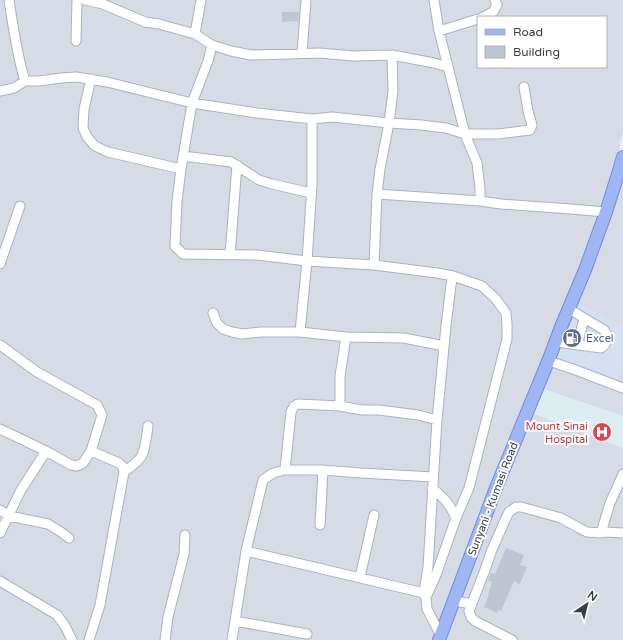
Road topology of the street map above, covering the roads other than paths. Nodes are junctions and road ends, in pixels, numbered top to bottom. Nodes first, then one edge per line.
1 (9, 0) edge
2 (77, 0) edge
3 (85, 0) edge
4 (202, 0) edge
5 (306, 0) edge
6 (434, 0) edge
7 (495, 0) edge
8 (485, 16) edge
9 (477, 19) edge
10 (439, 31) junction
11 (195, 34) junction
12 (76, 41) dead end
13 (212, 45) junction
14 (302, 53) junction
15 (392, 55) junction
16 (448, 67) junction
17 (91, 79) junction
18 (26, 81) junction
19 (524, 87) dead end
20 (0, 91) edge
21 (192, 103) junction
22 (312, 119) junction
23 (389, 123) junction
24 (465, 134) junction
25 (183, 156) junction
26 (623, 157) edge
27 (237, 165) junction
28 (181, 169) junction
29 (311, 193) junction
30 (377, 194) junction
31 (480, 201) junction
32 (20, 206) dead end
33 (606, 212) junction
34 (230, 255) junction
35 (307, 261) junction
36 (0, 264) edge
37 (374, 265) junction
38 (454, 276) junction
39 (569, 309) junction
40 (213, 313) dead end
41 (584, 319) junction
42 (300, 332) junction
43 (346, 337) junction
44 (556, 342) junction
45 (0, 345) edge
46 (577, 345) junction
47 (444, 346) junction
48 (549, 361) junction
49 (623, 388) edge
50 (340, 406) junction
51 (437, 420) junction
52 (148, 426) dead end
53 (0, 429) edge
54 (46, 451) junction
55 (91, 451) junction
56 (284, 470) junction
57 (323, 470) junction
58 (124, 472) junction
59 (623, 474) edge
60 (433, 477) junction
61 (432, 488) junction
62 (0, 510) edge
63 (374, 515) dead end
64 (9, 516) junction
65 (456, 518) junction
66 (320, 525) dead end
67 (0, 533) edge
68 (601, 533) junction
69 (623, 533) edge
70 (185, 535) dead end
71 (69, 538) dead end
72 (246, 551) junction
73 (360, 577) junction
74 (0, 581) edge
75 (425, 595) junction
76 (455, 601) junction
77 (472, 604) junction
78 (235, 621) junction
79 (306, 634) dead end
80 (440, 638) edge
81 (72, 640) edge
82 (89, 640) edge
83 (165, 640) edge
84 (232, 640) edge
85 (512, 640) edge

1 - 18 street
2 - 12 street
3 - 11 street
4 - 11 street
5 - 14 street
6 - 10 street
7 - 8 street
9 - 10 street
10 - 16 street
11 - 13 street
13 - 14 street
13 - 21 street
14 - 15 street
15 - 16 street
15 - 23 street
16 - 24 street
17 - 18 street
17 - 21 street
17 - 28 street
18 - 20 street
19 - 24 street
21 - 22 street
21 - 25 street
22 - 23 street
22 - 29 street
23 - 24 street
23 - 30 street
24 - 31 street
25 - 27 street
25 - 28 street
26 - 33 main road, Sunyani - Kumasi Road
27 - 29 street
27 - 34 street
28 - 34 street
29 - 35 street
30 - 31 street
30 - 37 street
31 - 33 street
32 - 36 street
33 - 39 main road, Sunyani - Kumasi Road
34 - 35 street
35 - 37 street
35 - 42 street
37 - 38 street
38 - 47 street
38 - 65 street
39 - 41 street
39 - 44 main road, Sunyani - Kumasi Road
40 - 42 street
41 - 46 street
41 - 46 street
42 - 43 street
43 - 47 street
43 - 50 street
44 - 46 street
44 - 48 main road, Sunyani - Kumasi Road
45 - 55 street
47 - 51 street
48 - 49 street
48 - 76 main road, Sunyani - Kumasi Road
50 - 51 street
50 - 56 street
51 - 60 street
52 - 58 street
53 - 54 street
54 - 55 street
54 - 64 street
55 - 58 street
56 - 57 street
56 - 72 street
57 - 60 street
57 - 66 street
58 - 82 street
59 - 68 street
60 - 61 street
61 - 65 street
61 - 75 street
62 - 64 street
63 - 73 street
64 - 67 street
64 - 71 street
65 - 75 street
68 - 69 street
68 - 77 street
70 - 83 street
72 - 73 street
72 - 78 street
73 - 75 street
74 - 81 street
75 - 80 street
76 - 77 street
76 - 80 main road, Sunyani - Kumasi Road
77 - 85 street
78 - 79 street
78 - 84 street

